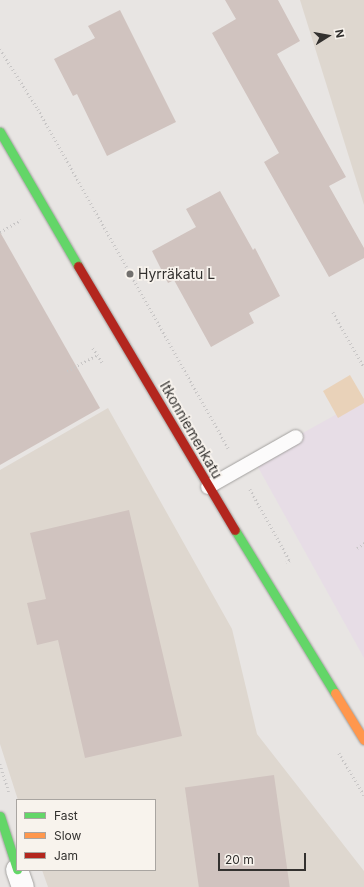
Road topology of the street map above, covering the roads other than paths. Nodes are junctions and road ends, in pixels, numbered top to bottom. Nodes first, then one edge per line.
1 (0, 132) edge
2 (296, 437) dead end
3 (208, 487) junction
4 (364, 740) edge
5 (0, 816) edge
6 (16, 867) edge
7 (17, 871) edge
8 (23, 887) edge

1 - 3 main road, Itkonniemenkatu
2 - 3 lane
3 - 4 main road, Itkonniemenkatu
5 - 6 main road
7 - 8 street

